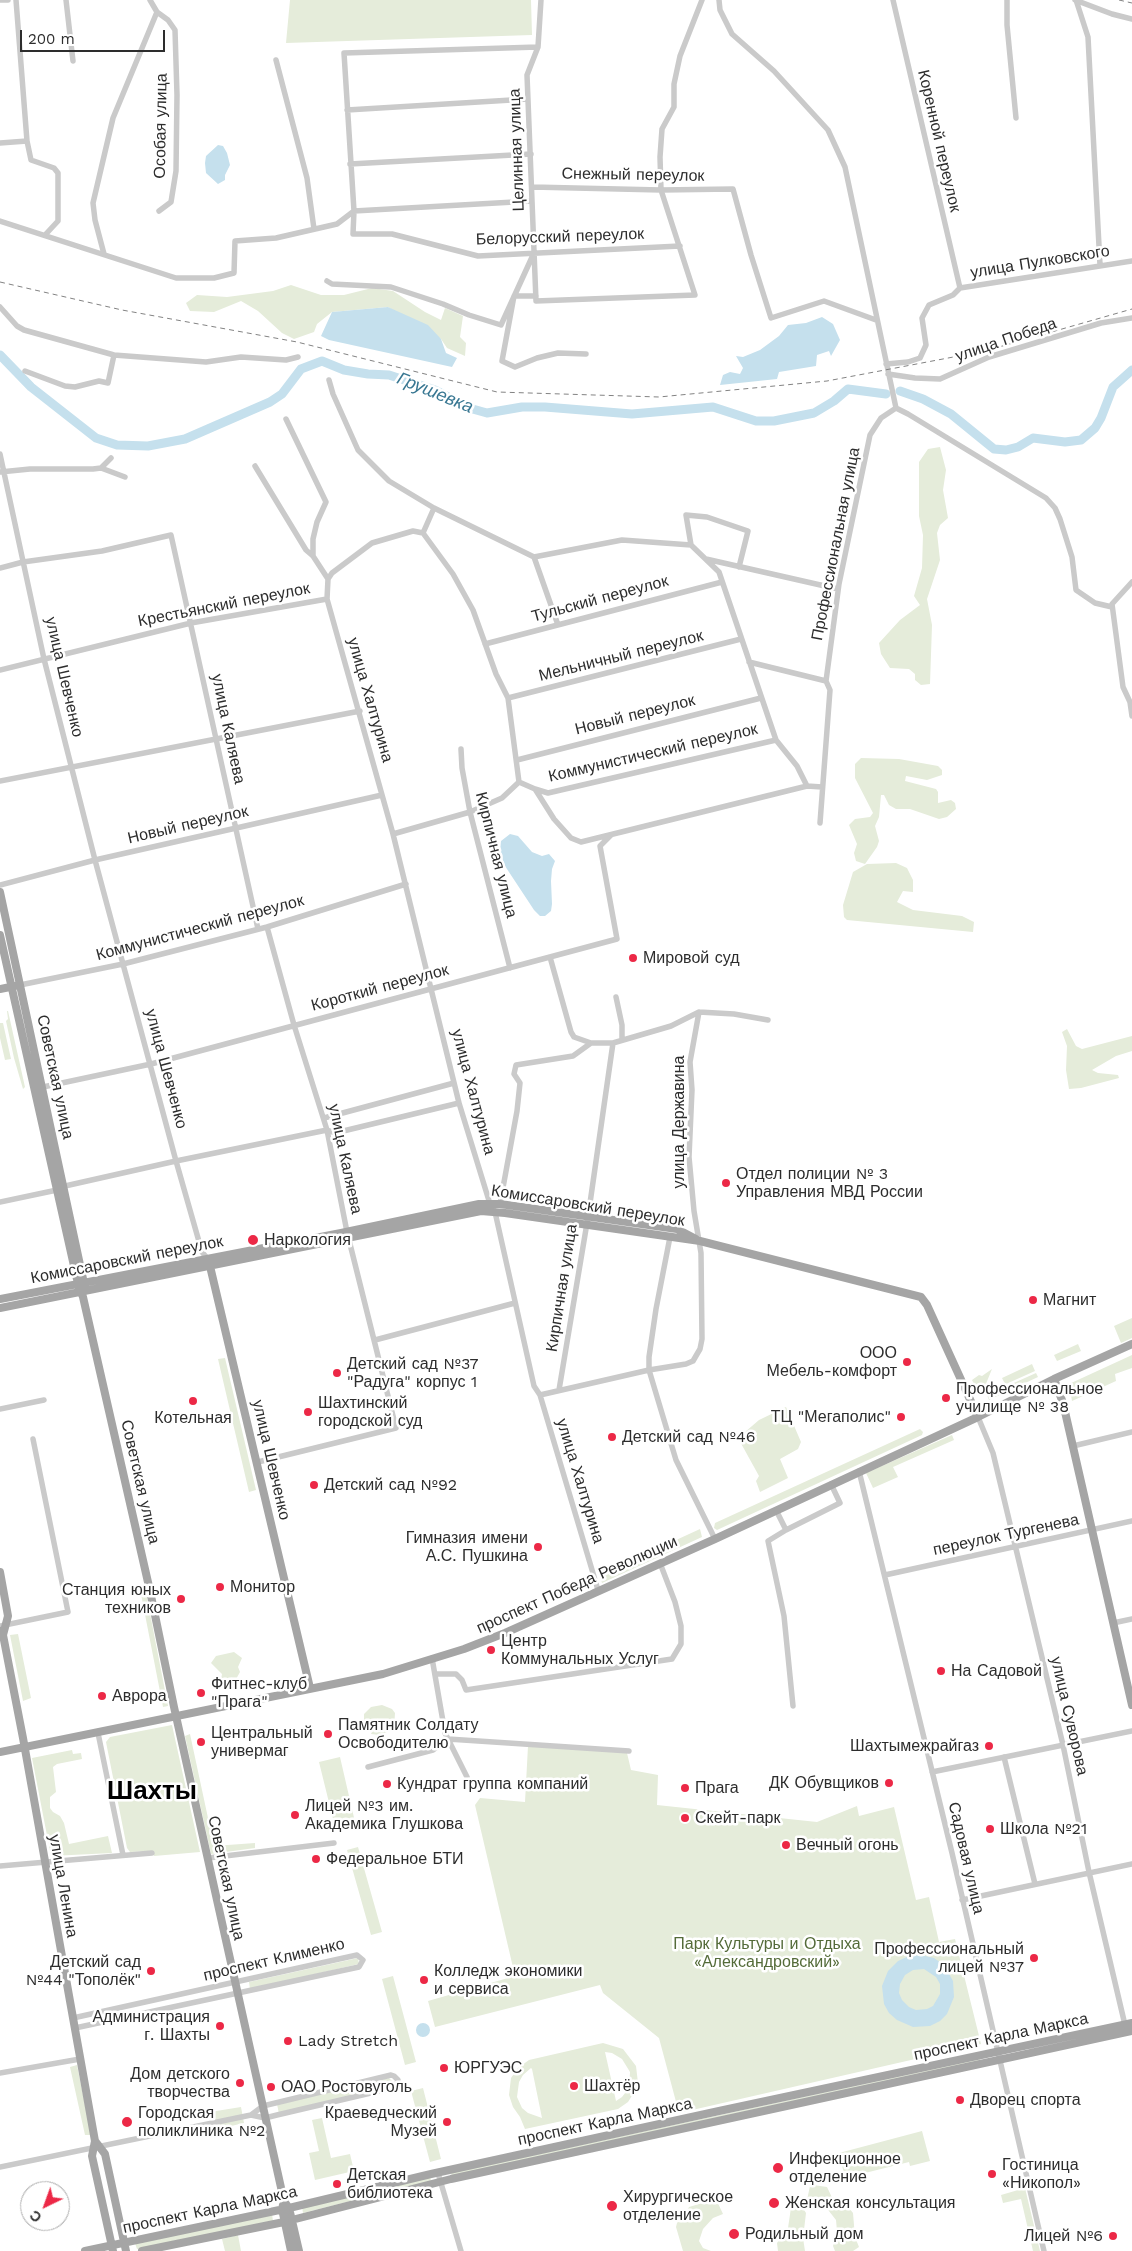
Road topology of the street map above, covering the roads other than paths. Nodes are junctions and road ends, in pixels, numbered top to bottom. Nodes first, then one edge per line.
1 (0, 0) edge
2 (8, 0) edge
3 (16, 0) edge
4 (66, 0) edge
5 (150, 0) edge
6 (541, 0) edge
7 (702, 0) edge
8 (719, 0) edge
9 (893, 0) edge
10 (1007, 0) edge
11 (1075, 0) edge
12 (157, 12) junction
13 (1132, 18) edge
14 (538, 47) junction
15 (276, 60) dead end
16 (74, 61) dead end
17 (528, 99) junction
18 (347, 110) junction
19 (1016, 118) dead end
20 (27, 141) junction
21 (0, 143) edge
22 (531, 154) junction
23 (350, 164) junction
24 (532, 187) junction
25 (661, 190) junction
26 (532, 201) junction
27 (159, 211) dead end
28 (354, 211) junction
29 (0, 221) edge
30 (314, 229) junction
31 (45, 235) junction
32 (680, 246) junction
33 (534, 253) junction
34 (104, 254) junction
35 (1132, 261) edge
36 (1100, 265) junction
37 (326, 281) dead end
38 (960, 288) junction
39 (514, 296) junction
40 (536, 298) junction
41 (0, 307) edge
42 (1132, 318) edge
43 (876, 320) junction
44 (586, 354) dead end
45 (114, 355) junction
46 (298, 358) dead end
47 (886, 364) junction
48 (25, 371) dead end
49 (888, 374) junction
50 (329, 380) dead end
51 (896, 408) junction
52 (286, 419) dead end
53 (0, 454) edge
54 (111, 458) dead end
55 (255, 466) dead end
56 (101, 468) junction
57 (2, 472) edge
58 (125, 477) dead end
59 (434, 508) junction
60 (423, 533) junction
61 (691, 545) junction
62 (313, 556) junction
63 (534, 557) junction
64 (705, 559) junction
65 (23, 562) junction
66 (740, 567) junction
67 (0, 568) edge
68 (328, 579) junction
69 (722, 582) junction
70 (1132, 582) edge
71 (838, 589) junction
72 (327, 599) junction
73 (1112, 607) junction
74 (191, 623) junction
75 (558, 625) junction
76 (741, 639) junction
77 (485, 644) junction
78 (44, 659) junction
79 (749, 662) junction
80 (0, 670) edge
81 (826, 681) junction
82 (508, 698) junction
83 (761, 698) junction
84 (360, 711) junction
85 (1132, 716) edge
86 (216, 739) junction
87 (776, 740) junction
88 (461, 749) dead end
89 (517, 760) junction
90 (71, 767) junction
91 (0, 781) edge
92 (519, 782) junction
93 (807, 786) junction
94 (822, 787) junction
95 (535, 789) junction
96 (382, 796) junction
97 (470, 812) junction
98 (820, 823) dead end
99 (236, 829) junction
100 (393, 834) junction
101 (610, 835) junction
102 (95, 860) junction
103 (406, 884) junction
104 (0, 885) edge
105 (0, 892) edge
106 (268, 927) junction
107 (258, 929) junction
108 (0, 934) edge
109 (550, 957) junction
110 (123, 964) junction
111 (510, 968) junction
112 (20, 985) junction
113 (11, 986) junction
114 (432, 988) junction
115 (0, 989) edge
116 (616, 997) dead end
117 (699, 1012) junction
118 (768, 1020) dead end
119 (294, 1025) junction
120 (622, 1040) junction
121 (591, 1043) junction
122 (613, 1043) junction
123 (151, 1064) junction
124 (454, 1083) junction
125 (43, 1086) junction
126 (459, 1103) junction
127 (324, 1118) junction
128 (327, 1130) junction
129 (176, 1161) junction
130 (65, 1186) junction
131 (57, 1190) junction
132 (0, 1202) edge
133 (490, 1204) junction
134 (500, 1204) junction
135 (495, 1212) junction
136 (587, 1221) junction
137 (348, 1235) junction
138 (670, 1237) junction
139 (700, 1242) junction
140 (209, 1262) junction
141 (82, 1289) junction
142 (0, 1299) edge
143 (515, 1303) junction
144 (0, 1308) edge
145 (375, 1340) junction
146 (1132, 1344) edge
147 (649, 1370) junction
148 (1054, 1378) junction
149 (559, 1390) junction
150 (540, 1394) junction
151 (44, 1400) dead end
152 (0, 1410) edge
153 (978, 1417) junction
154 (1132, 1432) edge
155 (33, 1439) dead end
156 (1073, 1446) junction
157 (258, 1462) junction
158 (859, 1471) junction
159 (831, 1484) junction
160 (776, 1510) junction
161 (1132, 1521) edge
162 (786, 1530) junction
163 (1091, 1530) junction
164 (715, 1539) junction
165 (1014, 1547) junction
166 (660, 1563) junction
167 (0, 1572) edge
168 (885, 1575) junction
169 (598, 1590) junction
170 (1132, 1619) edge
171 (1113, 1623) junction
172 (4, 1625) edge
173 (2, 1633) edge
174 (432, 1658) junction
175 (435, 1674) junction
176 (310, 1688) junction
177 (793, 1706) dead end
178 (1132, 1706) edge
179 (176, 1717) junction
180 (1132, 1731) edge
181 (98, 1733) junction
182 (448, 1739) junction
183 (1063, 1745) junction
184 (25, 1747) junction
185 (629, 1751) dead end
186 (0, 1752) edge
187 (1004, 1757) junction
188 (368, 1767) dead end
189 (932, 1772) junction
190 (467, 1777) dead end
191 (334, 1842) dead end
192 (152, 1853) dead end
193 (123, 1855) junction
194 (208, 1858) junction
195 (45, 1863) junction
196 (1132, 1864) edge
197 (0, 1866) edge
198 (1089, 1872) junction
199 (1036, 1884) junction
200 (962, 1900) junction
201 (235, 1983) junction
202 (238, 1995) junction
203 (73, 2018) junction
204 (1129, 2024) edge
205 (75, 2028) junction
206 (1132, 2031) edge
207 (997, 2051) junction
208 (80, 2059) junction
209 (1000, 2060) junction
210 (0, 2073) edge
211 (263, 2106) junction
212 (250, 2115) junction
213 (265, 2118) junction
214 (96, 2145) junction
215 (0, 2167) edge
216 (438, 2173) junction
217 (440, 2181) junction
218 (285, 2208) junction
219 (288, 2220) junction
220 (126, 2247) edge
221 (112, 2248) edge
222 (85, 2251) edge
223 (142, 2251) edge
224 (291, 2251) edge
225 (299, 2251) edge
226 (461, 2251) edge
227 (1044, 2251) edge

1 - 2 street
3 - 20 street
4 - 16 street
5 - 12 street, Особая улица
6 - 14 street, Целинная улица
7 - 25 street
8 - 43 street
9 - 38 street, Коренной переулок
10 - 19 street
11 - 13 street
11 - 36 street
12 - 27 street, Особая улица
12 - 34 street
14 - 17 street, Целинная улица
14 - 18 street
15 - 30 street
17 - 18 street
17 - 22 street, Целинная улица
18 - 23 street
20 - 21 street
20 - 31 street
22 - 23 street
22 - 24 street, Целинная улица
23 - 28 street
24 - 25 street, Снежный переулок
24 - 26 street, Целинная улица
25 - 32 street
25 - 43 street, Снежный переулок
26 - 28 street
26 - 33 street, Целинная улица
28 - 30 street
28 - 33 street, Белорусский переулок
29 - 31 street
30 - 34 street
31 - 34 street
32 - 33 street, Белорусский переулок
32 - 40 street
33 - 39 street
33 - 40 street, Целинная улица
35 - 36 street, улица Пулковского
36 - 38 street, улица Пулковского
37 - 39 street
38 - 47 street, улица Пулковского
39 - 40 street
39 - 44 street
41 - 45 street
42 - 49 street, улица Победа
43 - 47 street
45 - 46 street
45 - 48 street
47 - 49 street
49 - 51 street
50 - 59 street
51 - 71 street, Профессиональная улица
51 - 73 street
52 - 62 street
53 - 57 street, улица Шевченко
54 - 56 street
55 - 62 street
56 - 57 street
56 - 58 street
57 - 65 street, улица Шевченко
59 - 60 street
59 - 63 street
60 - 68 street, Крестьянский переулок
60 - 77 street
61 - 63 street
61 - 64 street
61 - 66 street
62 - 68 street
63 - 75 street
64 - 66 street
64 - 69 street
65 - 67 street
65 - 74 street, улица Каляева
65 - 78 street, улица Шевченко
66 - 71 street
68 - 72 street, Крестьянский переулок
69 - 75 street, Тульский переулок
69 - 76 street
70 - 73 street
71 - 81 street, Профессиональная улица
72 - 74 street, Крестьянский переулок
72 - 84 street, улица Халтурина
73 - 85 street
74 - 78 street, Крестьянский переулок
74 - 86 street, улица Каляева
75 - 77 street, Тульский переулок
76 - 79 street
76 - 82 street, Мельничный переулок
77 - 82 street
78 - 80 street, Крестьянский переулок
78 - 90 street, улица Шевченко
79 - 81 street
79 - 83 street
81 - 94 street, Профессиональная улица
82 - 89 street
83 - 87 street
83 - 89 street, Новый переулок
84 - 86 street
84 - 96 street, улица Халтурина
86 - 90 street
86 - 99 street, улица Каляева
87 - 93 street
87 - 95 street, Коммунистический переулок
88 - 97 street, Кирпичная улица
89 - 92 street
90 - 91 street
90 - 102 street, улица Шевченко
92 - 95 street
92 - 97 street
93 - 94 street
93 - 101 street
94 - 98 street, Профессиональная улица
95 - 101 street
96 - 99 street, Новый переулок
96 - 100 street, улица Халтурина
97 - 100 street
97 - 111 street, Кирпичная улица
99 - 102 street, Новый переулок
99 - 107 street, улица Каляева
100 - 103 street, улица Халтурина
101 - 109 street, Короткий переулок
102 - 104 street, Новый переулок
102 - 110 street, улица Шевченко
103 - 106 street, Коммунистический переулок
103 - 114 street, улица Халтурина
105 - 112 main road, Советская улица
106 - 107 street, Коммунистический переулок
106 - 119 street, улица Каляева
107 - 110 street, Коммунистический переулок
108 - 113 main road, Советская улица
109 - 111 street, Короткий переулок
109 - 121 street
110 - 112 street, Коммунистический переулок
110 - 123 street, улица Шевченко
111 - 114 street, Короткий переулок
112 - 113 main road, Коммунистический переулок
112 - 125 main road, Советская улица
113 - 115 main road, Коммунистический переулок
113 - 131 main road, Советская улица
114 - 119 street, Короткий переулок
114 - 124 street, улица Халтурина
116 - 120 street
117 - 118 street
117 - 120 street
117 - 139 street, улица Державина
119 - 123 street, Короткий переулок
119 - 127 street, улица Каляева
120 - 122 street
121 - 122 street
121 - 134 street, улица Халтурина
122 - 136 street, Кирпичная улица
123 - 125 street, Короткий переулок
123 - 129 street, улица Шевченко
124 - 126 street, улица Халтурина
124 - 127 street
125 - 130 main road, Советская улица
126 - 128 street
126 - 133 street, улица Халтурина
127 - 128 street, улица Каляева
128 - 129 street
128 - 137 street, улица Каляева
129 - 130 street
129 - 140 street, улица Шевченко
130 - 141 main road, Советская улица
131 - 132 street
131 - 141 main road, Советская улица
133 - 134 main road, Комиссаровский переулок
133 - 135 street, улица Халтурина
133 - 137 main road, Комиссаровский переулок
134 - 136 main road, Комиссаровский переулок
135 - 136 main road, Комиссаровский переулок
135 - 137 main road, Комиссаровский переулок
135 - 143 street, улица Халтурина
136 - 138 main road, Комиссаровский переулок
136 - 139 main road, Комиссаровский переулок
136 - 149 street, Кирпичная улица
137 - 140 main road, Комиссаровский переулок
137 - 145 street, улица Каляева
138 - 139 main road, Комиссаровский переулок
138 - 147 street
139 - 147 street, улица Державина
139 - 153 main road, Комиссаровский переулок
140 - 141 main road, Комиссаровский переулок
140 - 157 main road, улица Шевченко
141 - 142 main road, Комиссаровский переулок
141 - 144 main road, Комиссаровский переулок
141 - 179 main road, Советская улица
143 - 145 street
143 - 150 street, улица Халтурина
145 - 157 street, улица Каляева
146 - 148 main road, проспект Победа Революции
147 - 149 street, улица Державина
147 - 164 street
148 - 153 main road, проспект Победа Революции
148 - 156 main road
149 - 150 street, улица Державина
150 - 169 street, улица Халтурина
151 - 152 street
153 - 158 main road, проспект Победа Революции
153 - 165 street, улица Суворова
154 - 156 street
155 - 172 street
156 - 163 main road
157 - 176 main road, улица Шевченко
158 - 159 main road, проспект Победа Революции
158 - 168 street, Садовая улица
159 - 160 main road, проспект Победа Революции
159 - 162 street
160 - 162 street
160 - 164 main road, проспект Победа Революции
161 - 163 street, переулок Тургенева
162 - 177 street
163 - 165 street, переулок Тургенева
163 - 171 main road
164 - 166 main road, проспект Победа Революции
165 - 168 street, переулок Тургенева
165 - 183 street, улица Суворова
166 - 169 main road, проспект Победа Революции
166 - 175 street
167 - 172 main road, улица Ленина
168 - 189 street, Садовая улица
169 - 174 main road, проспект Победа Революции
170 - 171 street
171 - 178 main road
172 - 173 main road, улица Ленина
173 - 184 main road, улица Ленина
174 - 175 street
174 - 176 main road, проспект Победа Революции
175 - 182 street
176 - 179 main road, проспект Победа Революции
179 - 181 main road, проспект Победа Революции
179 - 194 main road, Советская улица
180 - 183 street
181 - 184 main road, проспект Победа Революции
181 - 193 street
182 - 185 street
182 - 188 street
182 - 190 street
183 - 187 street
183 - 198 street, улица Суворова
184 - 186 main road, проспект Победа Революции
184 - 195 main road, улица Ленина
187 - 189 street
187 - 199 street
189 - 200 street, Садовая улица
191 - 194 street
192 - 193 street
193 - 195 street
194 - 201 main road, Советская улица
195 - 197 street
195 - 203 main road, улица Ленина
196 - 198 street
198 - 199 street
198 - 204 street, улица Суворова
199 - 200 street
200 - 207 street, Садовая улица
201 - 202 main road, Советская улица
201 - 202 street, проспект Клименко
201 - 203 street, проспект Клименко
202 - 205 street, проспект Клименко
202 - 211 main road, Советская улица
203 - 205 main road, улица Ленина
204 - 207 main road, проспект Карла Маркса
205 - 208 main road, улица Ленина
206 - 209 main road, проспект Карла Маркса
207 - 209 street, Садовая улица
207 - 216 main road, проспект Карла Маркса
208 - 210 street
208 - 214 main road, улица Ленина
209 - 217 main road, проспект Карла Маркса
209 - 227 street, Садовая улица
211 - 212 street
211 - 213 main road, Советская улица
211 - 213 street
212 - 213 street
212 - 214 street
213 - 218 main road, Советская улица
214 - 215 street
214 - 220 main road, улица Ленина
214 - 221 main road, улица Ленина
216 - 217 street
216 - 218 main road, проспект Карла Маркса
217 - 219 main road, проспект Карла Маркса
217 - 226 street
218 - 219 main road, Советская улица
218 - 220 main road, проспект Карла Маркса
219 - 223 main road, проспект Карла Маркса
219 - 224 main road, Советская улица
219 - 225 main road, Советская улица
220 - 221 main road, проспект Карла Маркса
221 - 222 main road, проспект Карла Маркса

